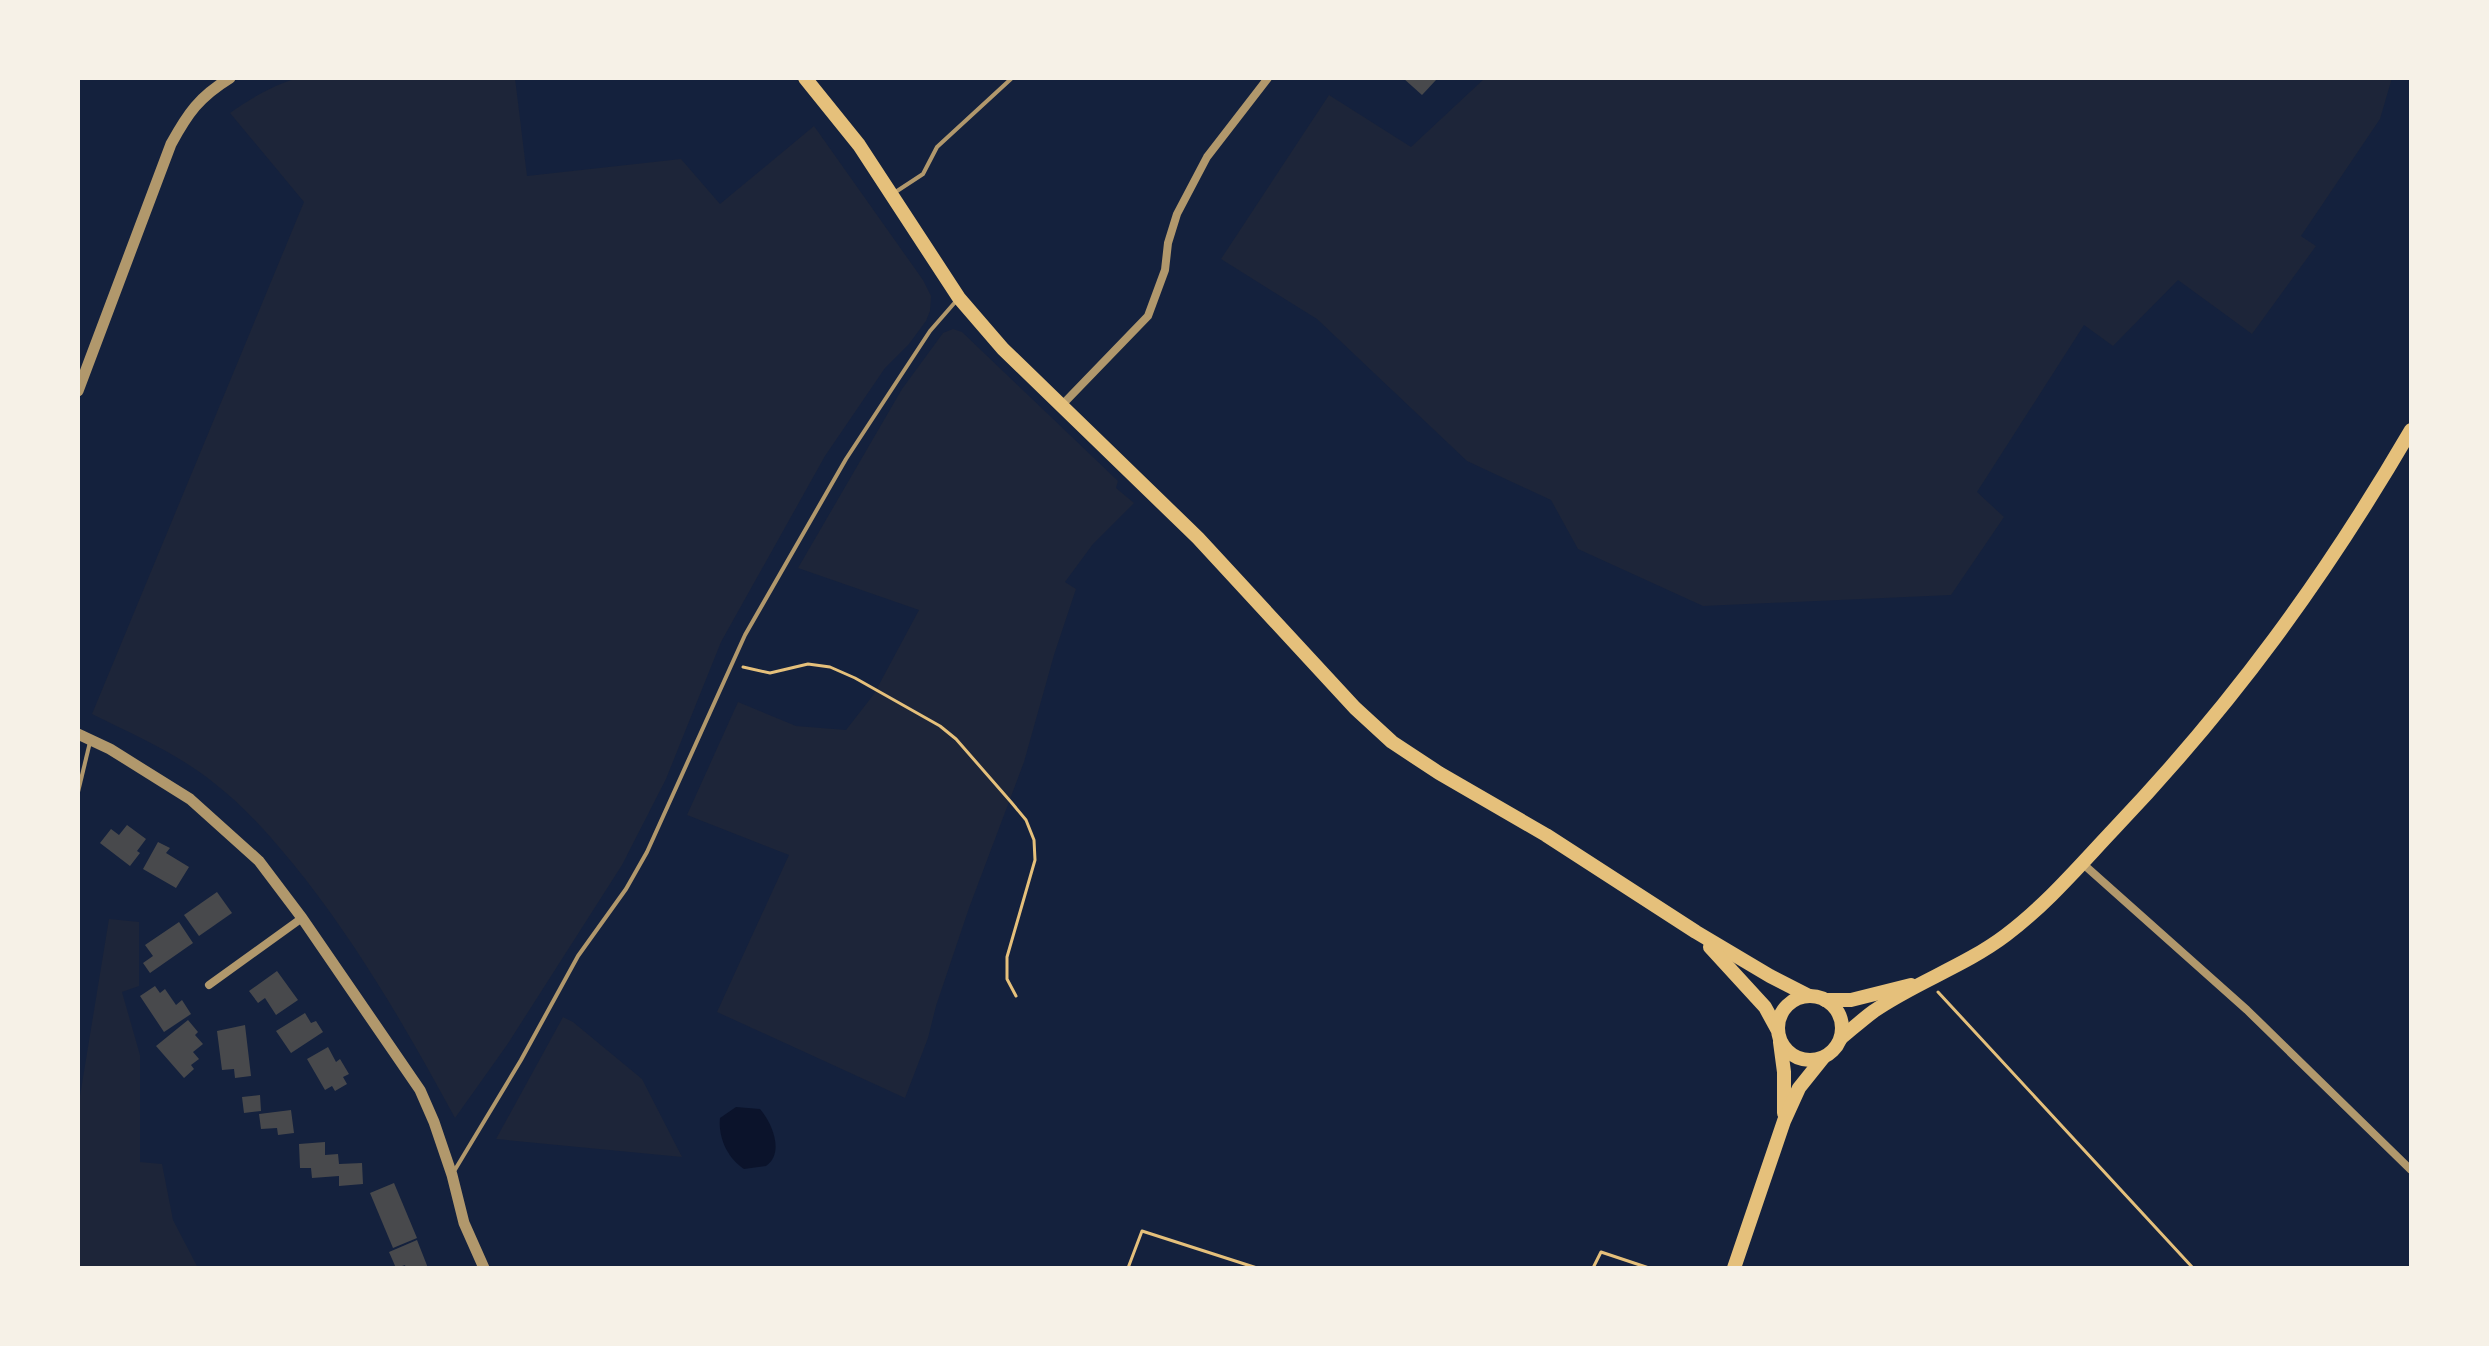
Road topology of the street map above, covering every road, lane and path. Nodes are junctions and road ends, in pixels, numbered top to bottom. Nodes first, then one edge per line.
1 (230, 78) edge
2 (805, 78) edge
3 (1012, 78) edge
4 (1268, 78) edge
5 (892, 194) junction
6 (959, 298) junction
7 (78, 391) edge
8 (1061, 406) junction
9 (2411, 430) edge
10 (733, 662) junction
11 (78, 734) edge
12 (91, 739) junction
13 (78, 792) edge
14 (2082, 863) junction
15 (302, 918) junction
16 (1696, 932) junction
17 (1928, 981) junction
18 (209, 985) dead end
19 (1016, 996) dead end
20 (1809, 996) junction
21 (1825, 1000) junction
22 (1778, 1035) junction
23 (1841, 1038) junction
24 (1823, 1058) junction
25 (1784, 1121) junction
26 (2411, 1170) edge
27 (452, 1175) junction
28 (484, 1268) edge
29 (1128, 1268) edge
30 (1257, 1268) edge
31 (1593, 1268) edge
32 (1649, 1268) edge
33 (1734, 1268) edge
34 (2193, 1268) edge

1 - 7 street
2 - 5 main road
3 - 5 lane
4 - 8 street
5 - 6 main road
6 - 8 main road
6 - 10 lane
8 - 16 main road
9 - 14 main road
10 - 19 path
10 - 27 lane
11 - 12 street
12 - 13 lane
12 - 15 street
14 - 17 main road
14 - 26 street
15 - 18 street
15 - 27 street
16 - 20 main road
16 - 22 main road
17 - 21 main road
17 - 23 main road
17 - 34 path
20 - 21 main road
20 - 22 main road
21 - 23 main road
22 - 24 main road
22 - 25 main road
23 - 24 main road
24 - 25 main road
25 - 33 main road
27 - 28 street
29 - 30 path
31 - 32 path

